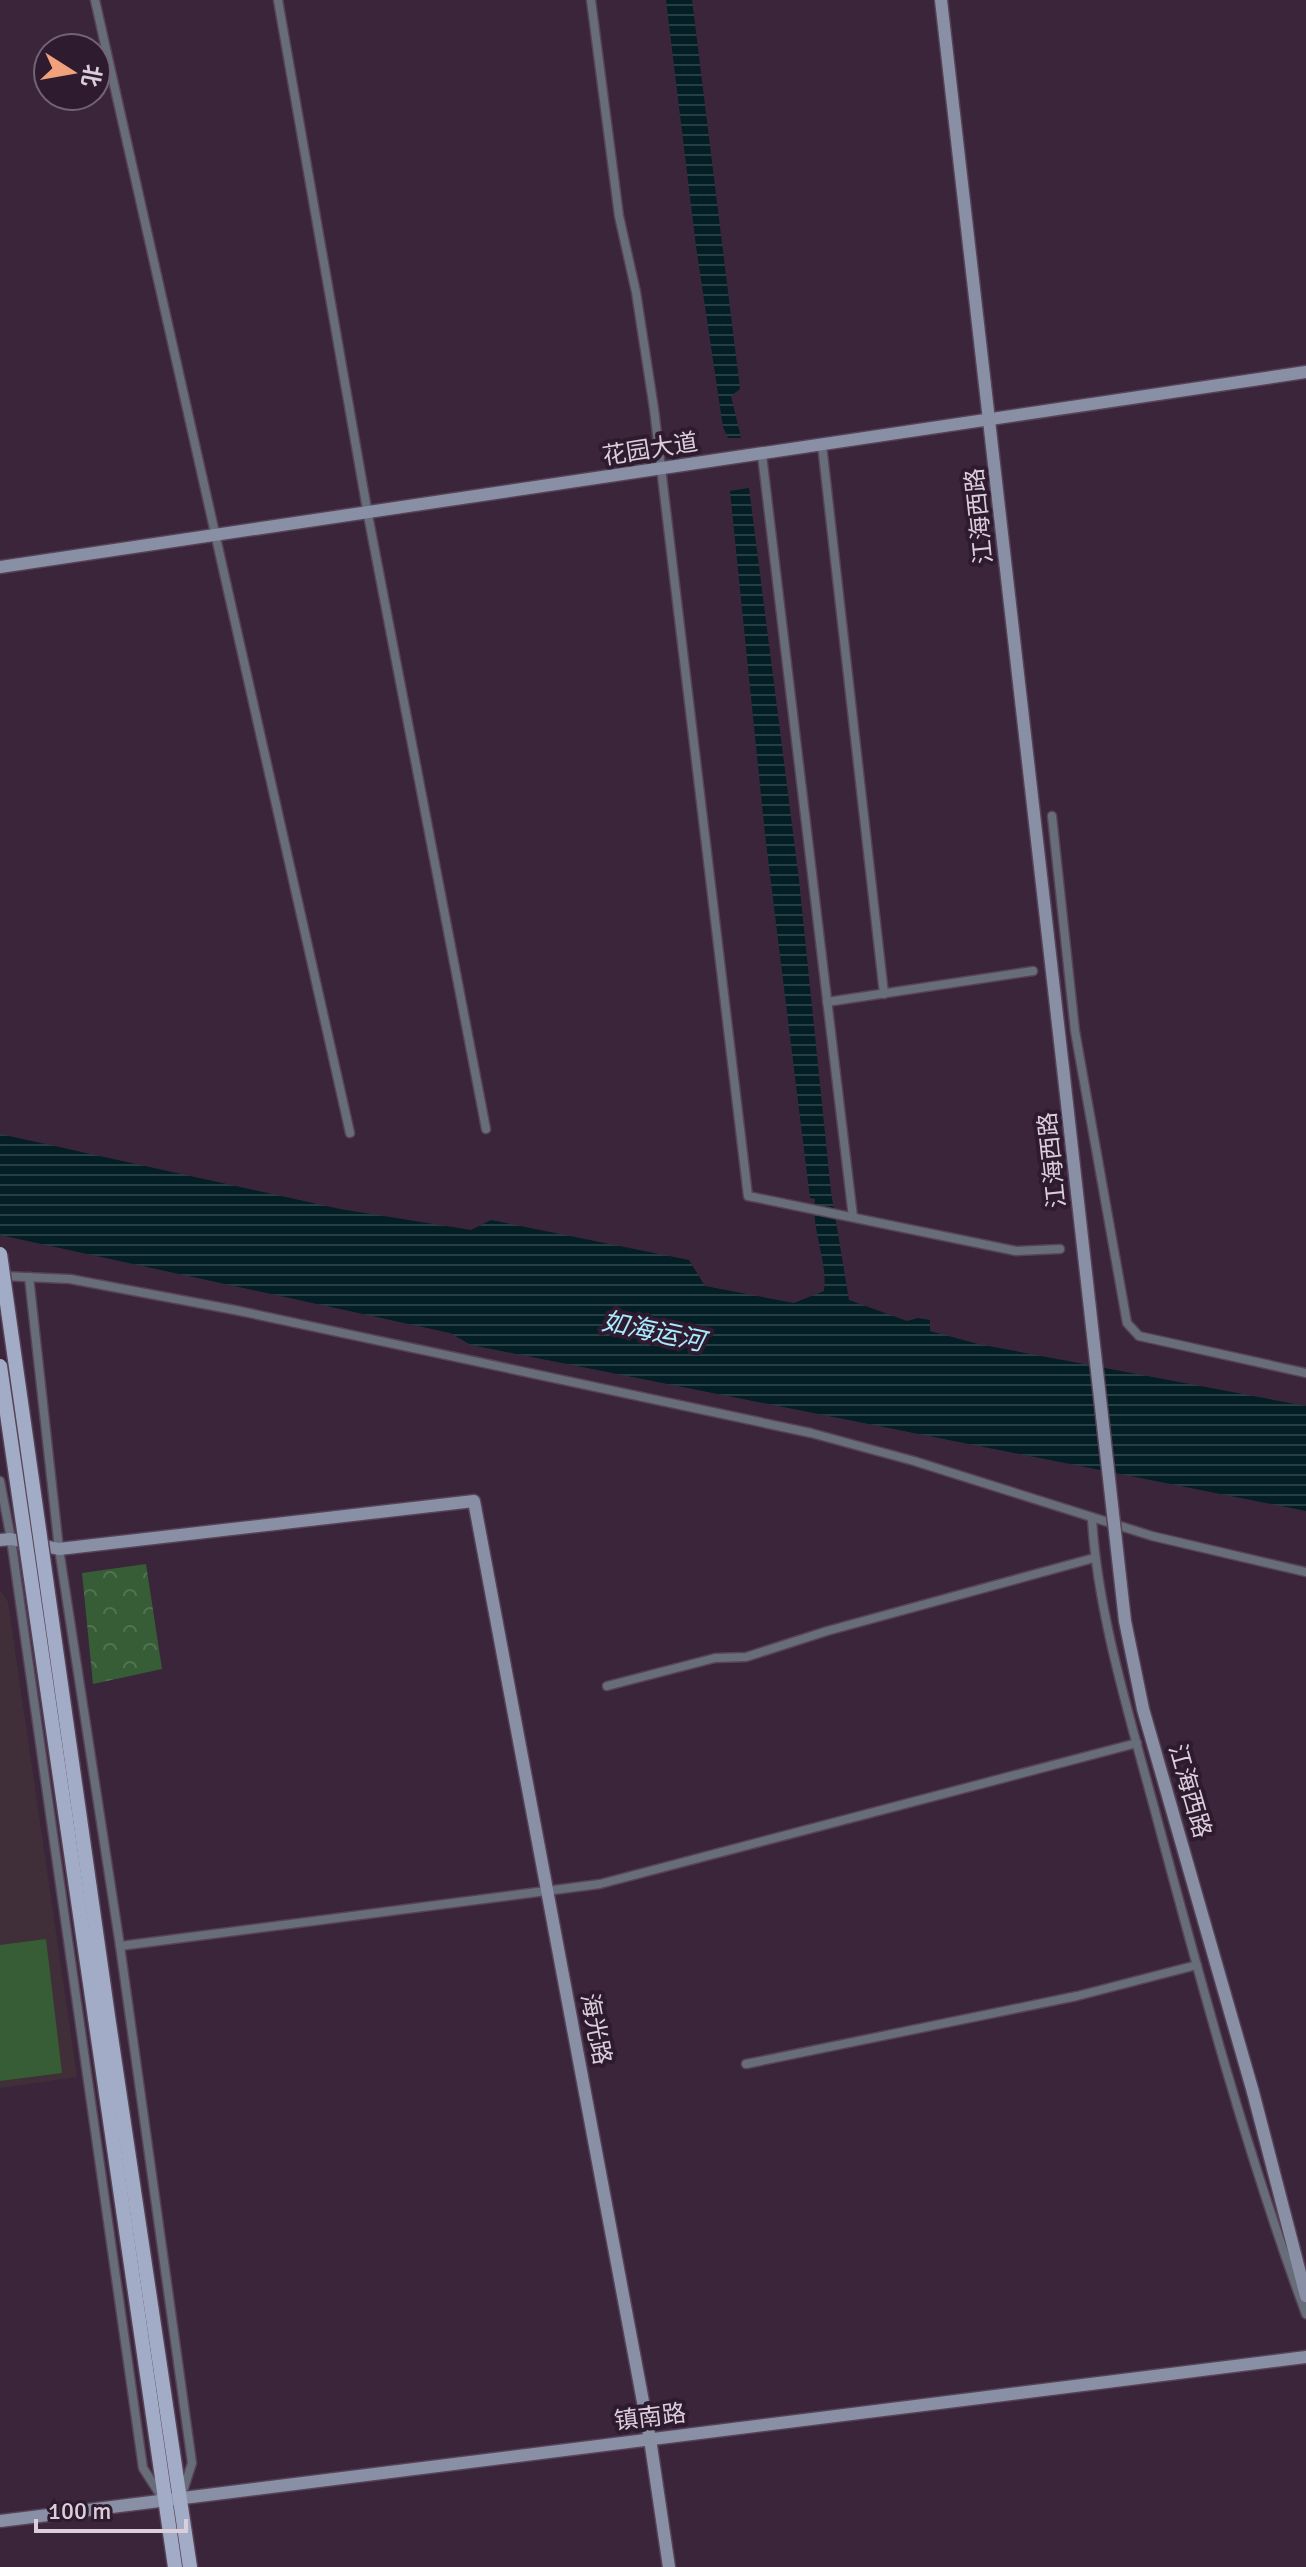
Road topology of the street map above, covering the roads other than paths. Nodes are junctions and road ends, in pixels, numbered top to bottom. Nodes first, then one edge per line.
1 (95, 0) edge
2 (278, 0) edge
3 (591, 0) edge
4 (941, 0) edge
5 (1306, 372) edge
6 (990, 418) junction
7 (822, 445) junction
8 (762, 455) junction
9 (661, 470) junction
10 (368, 515) junction
11 (214, 536) junction
12 (0, 567) edge
13 (1052, 816) dead end
14 (1033, 971) dead end
15 (884, 994) junction
16 (827, 1002) junction
17 (486, 1129) dead end
18 (350, 1133) dead end
19 (853, 1217) junction
20 (1060, 1249) dead end
21 (0, 1254) edge
22 (0, 1276) edge
23 (29, 1277) junction
24 (0, 1366) edge
25 (1306, 1373) edge
26 (0, 1481) edge
27 (1092, 1518) junction
28 (6, 1540) edge
29 (59, 1549) junction
30 (1094, 1558) junction
31 (1306, 1572) edge
32 (607, 1686) dead end
33 (1137, 1743) junction
34 (547, 1892) junction
35 (120, 1946) junction
36 (1197, 1965) junction
37 (102, 2017) junction
38 (746, 2064) dead end
39 (1306, 2296) edge
40 (1306, 2314) edge
41 (1306, 2357) edge
42 (650, 2439) junction
43 (181, 2499) junction
44 (164, 2500) junction
45 (0, 2521) edge
46 (175, 2567) edge
47 (190, 2567) edge
48 (669, 2567) edge

1 - 11 street
2 - 10 street
3 - 9 street
4 - 6 street, 江海西路
5 - 6 street, 花园大道
6 - 7 street, 花园大道
6 - 39 street, 江海西路, bridge
7 - 8 street, 花园大道
7 - 15 street
8 - 9 street, 花园大道
8 - 16 street
9 - 10 street, 花园大道
9 - 19 street
10 - 11 street, 花园大道
10 - 17 street
11 - 12 street, 花园大道
11 - 18 street
13 - 25 street
14 - 15 street
15 - 16 street
16 - 19 street
19 - 20 street
21 - 37 main road, bridge
22 - 23 street
23 - 27 street
23 - 29 street
24 - 37 main road, bridge
26 - 28 street
27 - 30 street
27 - 31 street
28 - 29 street
28 - 44 street
29 - 34 street, 海光路
29 - 35 street
30 - 32 street
30 - 33 street
33 - 34 street
33 - 36 street
34 - 35 street
34 - 42 street, 海光路
35 - 43 street
36 - 38 street
36 - 40 street
37 - 43 main road
37 - 44 main road
41 - 42 street, 镇南路
42 - 43 street, 镇南路
42 - 48 street, 海光路
43 - 44 street, 镇南路
43 - 47 main road
44 - 45 street, 镇南路
44 - 46 main road

